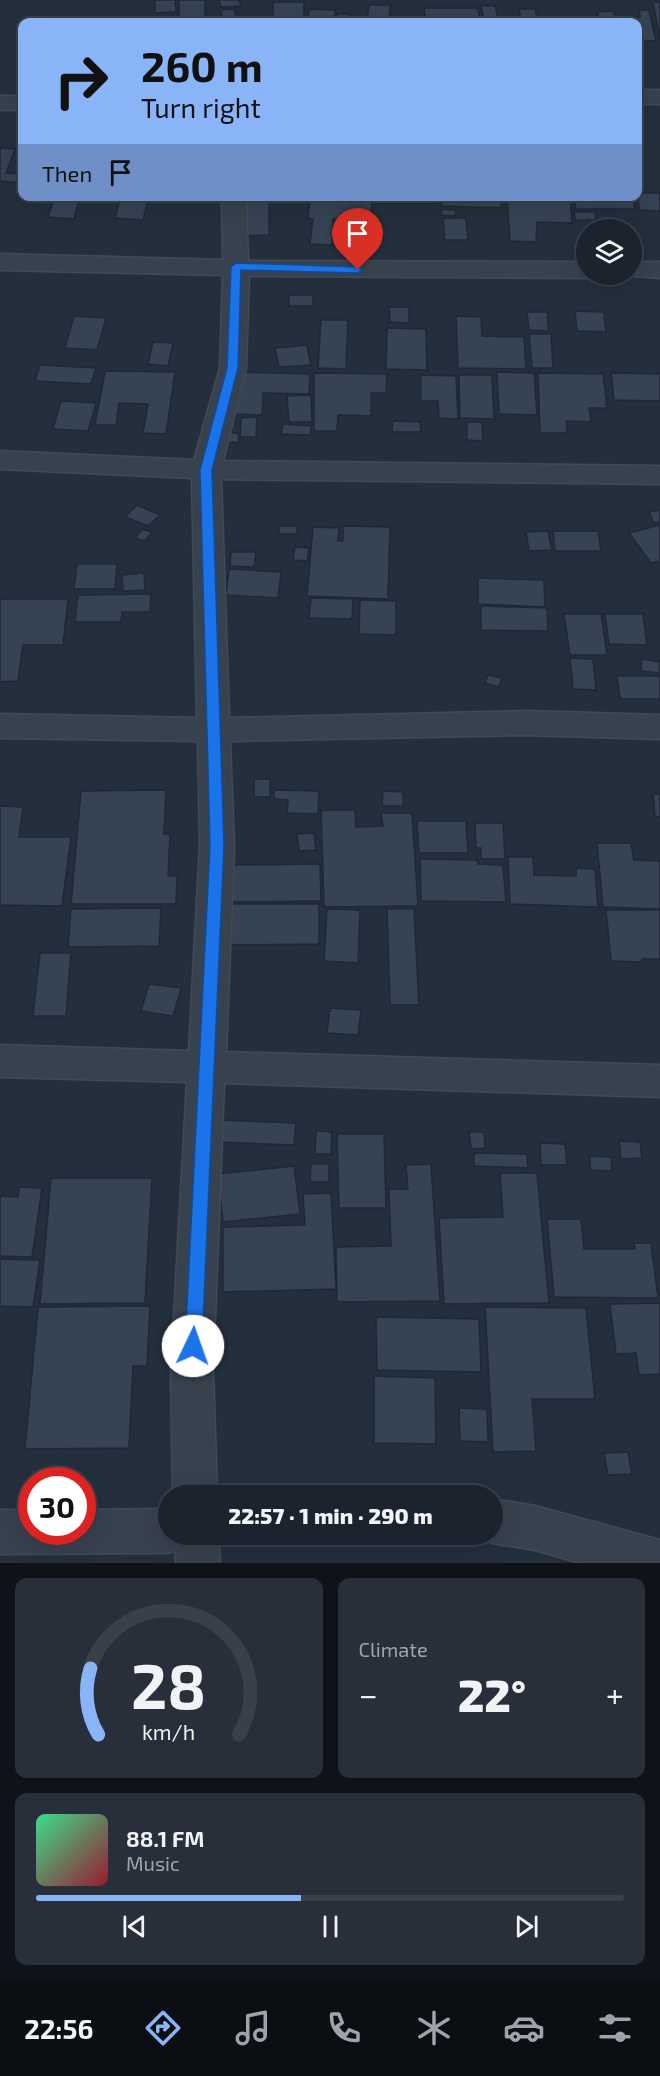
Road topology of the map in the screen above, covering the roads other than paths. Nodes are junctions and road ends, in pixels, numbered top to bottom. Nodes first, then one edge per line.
1 (642, 97) edge
2 (660, 97) edge
3 (0, 103) edge
4 (18, 103) edge
5 (234, 201) edge
6 (0, 262) edge
7 (236, 267) junction
8 (576, 270) edge
9 (642, 270) edge
10 (660, 270) edge
11 (0, 460) edge
12 (206, 470) junction
13 (660, 475) edge
14 (0, 726) edge
15 (660, 727) edge
16 (215, 730) junction
17 (0, 1061) edge
18 (208, 1065) junction
19 (660, 1081) edge
20 (195, 1485) edge
21 (503, 1523) edge
22 (158, 1531) edge
23 (0, 1532) edge
24 (197, 1545) edge
25 (660, 1562) edge
26 (198, 1563) edge

1 - 2 street
3 - 4 street
5 - 7 street
6 - 7 street
7 - 8 street
7 - 12 street
9 - 10 street
11 - 12 street
12 - 13 street
12 - 16 street
14 - 16 street
15 - 16 street
16 - 18 street
17 - 18 street
18 - 19 street
18 - 20 street
21 - 25 street
22 - 23 street
24 - 26 street

